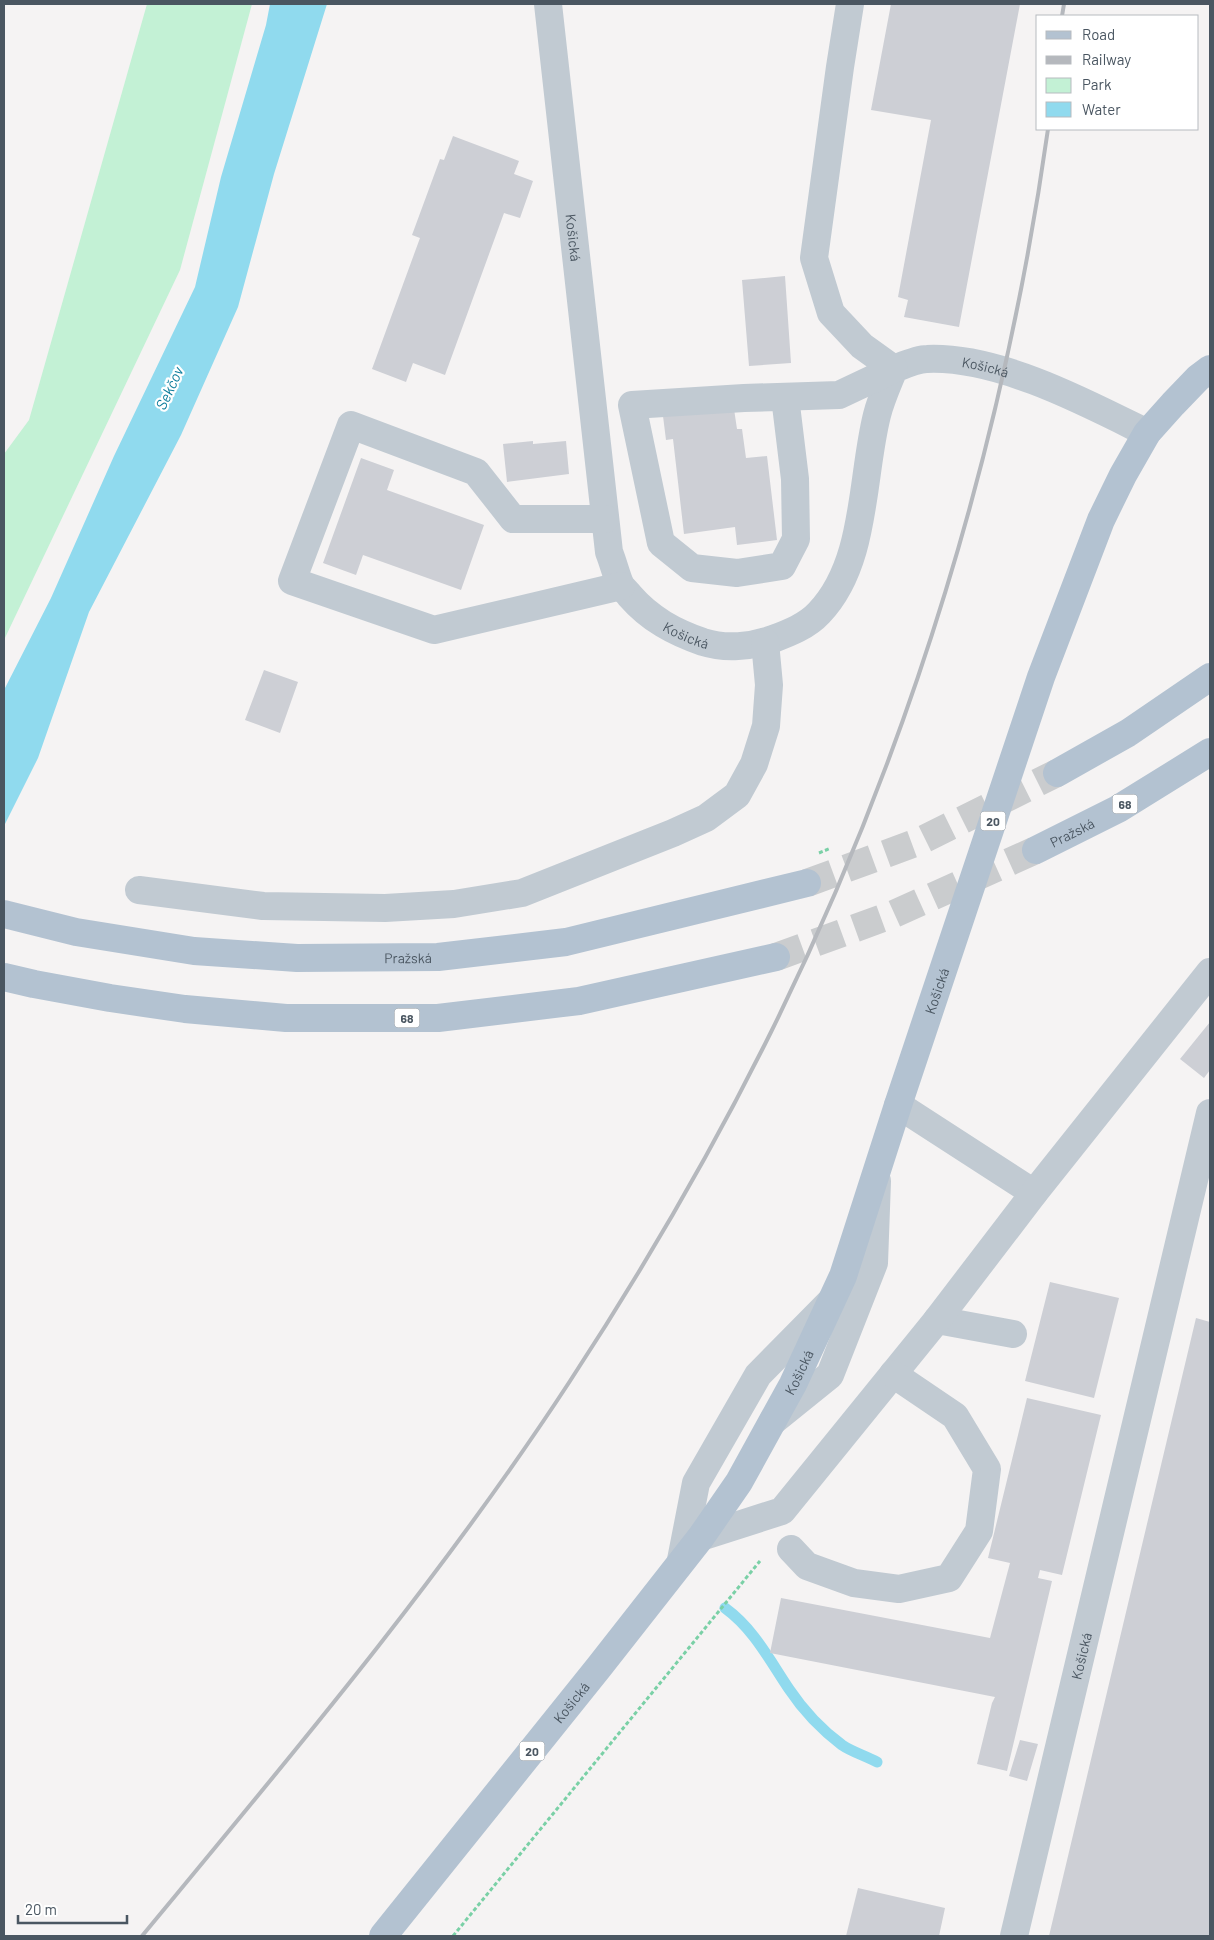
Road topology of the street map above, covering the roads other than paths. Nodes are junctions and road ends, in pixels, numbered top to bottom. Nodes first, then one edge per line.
1 (548, 4) edge
2 (850, 4) edge
3 (894, 369) junction
4 (1210, 369) edge
5 (785, 397) junction
6 (1148, 433) junction
7 (605, 519) junction
8 (621, 586) junction
9 (765, 642) junction
10 (1210, 677) edge
11 (1210, 752) edge
12 (1057, 773) tunnel mouth
13 (1036, 850) tunnel mouth
14 (807, 884) tunnel mouth
15 (139, 890) dead end
16 (4, 914) edge
17 (776, 957) tunnel mouth
18 (1210, 972) edge
19 (4, 977) edge
20 (898, 1105) junction
21 (1210, 1113) edge
22 (878, 1166) junction
23 (1034, 1193) junction
24 (830, 1302) junction
25 (937, 1320) junction
26 (1013, 1334) dead end
27 (893, 1374) junction
28 (773, 1421) junction
29 (701, 1537) junction
30 (791, 1549) dead end
31 (680, 1564) junction
32 (383, 1936) edge
33 (1014, 1936) edge

1 - 7 street, Košická
2 - 3 street
3 - 5 street
3 - 6 street, Košická
3 - 9 street, Košická
4 - 6 main road, Košická / 20
5 - 5 street
6 - 20 main road, Košická / 20
7 - 8 street, Košická
7 - 8 street
8 - 9 street, Košická
9 - 15 street
10 - 12 main road
11 - 13 main road, Pražská / 68
14 - 16 main road, Pražská
17 - 19 main road, 68
18 - 23 street
20 - 22 main road, Košická / 20
20 - 23 street
21 - 33 street, Košická
22 - 24 main road, Košická / 20
22 - 28 street
23 - 25 street
24 - 28 main road, Košická / 20
24 - 31 street
25 - 26 street
25 - 27 street
27 - 29 street
27 - 30 street
28 - 29 main road, Košická / 20
29 - 31 main road, Košická / 20
31 - 32 main road, Košická / 20

